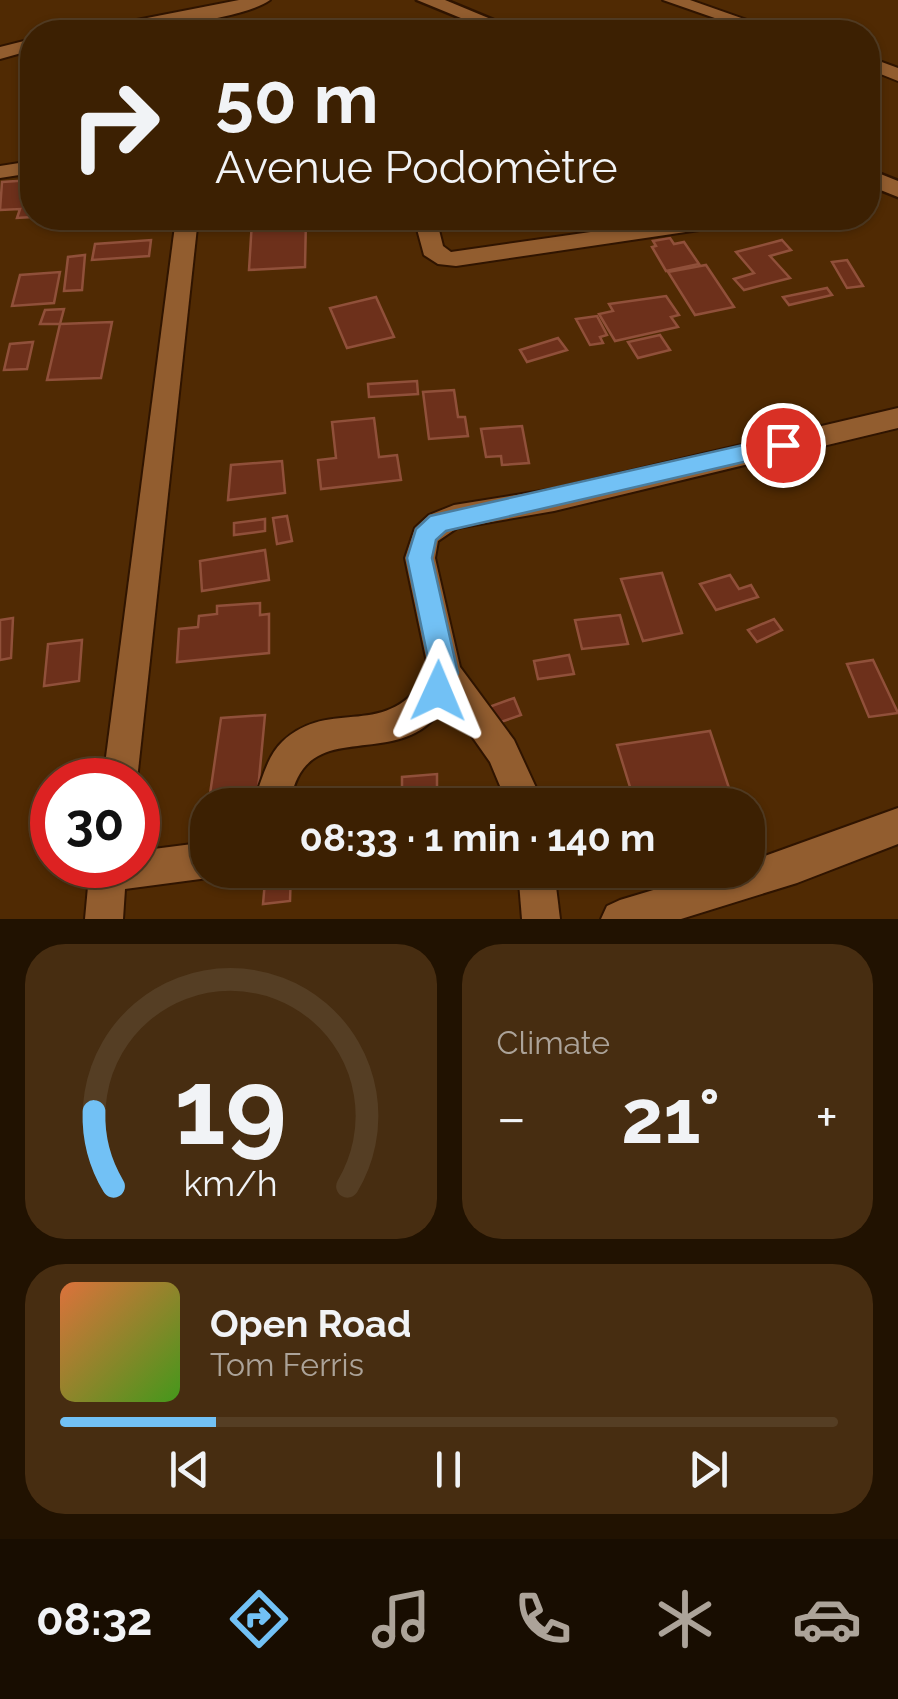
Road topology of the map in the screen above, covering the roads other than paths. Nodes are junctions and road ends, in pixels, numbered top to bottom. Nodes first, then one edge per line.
1 (261, 0) edge
2 (672, 0) edge
3 (435, 1) edge
4 (177, 20) edge
5 (482, 20) edge
6 (734, 20) edge
7 (186, 230) edge
8 (428, 230) edge
9 (649, 230) edge
10 (898, 418) edge
11 (444, 673) junction
12 (123, 758) edge
13 (278, 788) edge
14 (518, 788) edge
15 (898, 826) edge
16 (190, 862) edge
17 (160, 864) edge
18 (106, 888) edge
19 (538, 888) edge
20 (104, 919) edge
21 (542, 919) edge
22 (620, 919) edge

1 - 4 street
2 - 6 street
3 - 5 street
7 - 12 street
8 - 9 street
10 - 11 street
11 - 13 street
11 - 14 street
15 - 22 street
16 - 17 street
18 - 20 street
19 - 21 street

